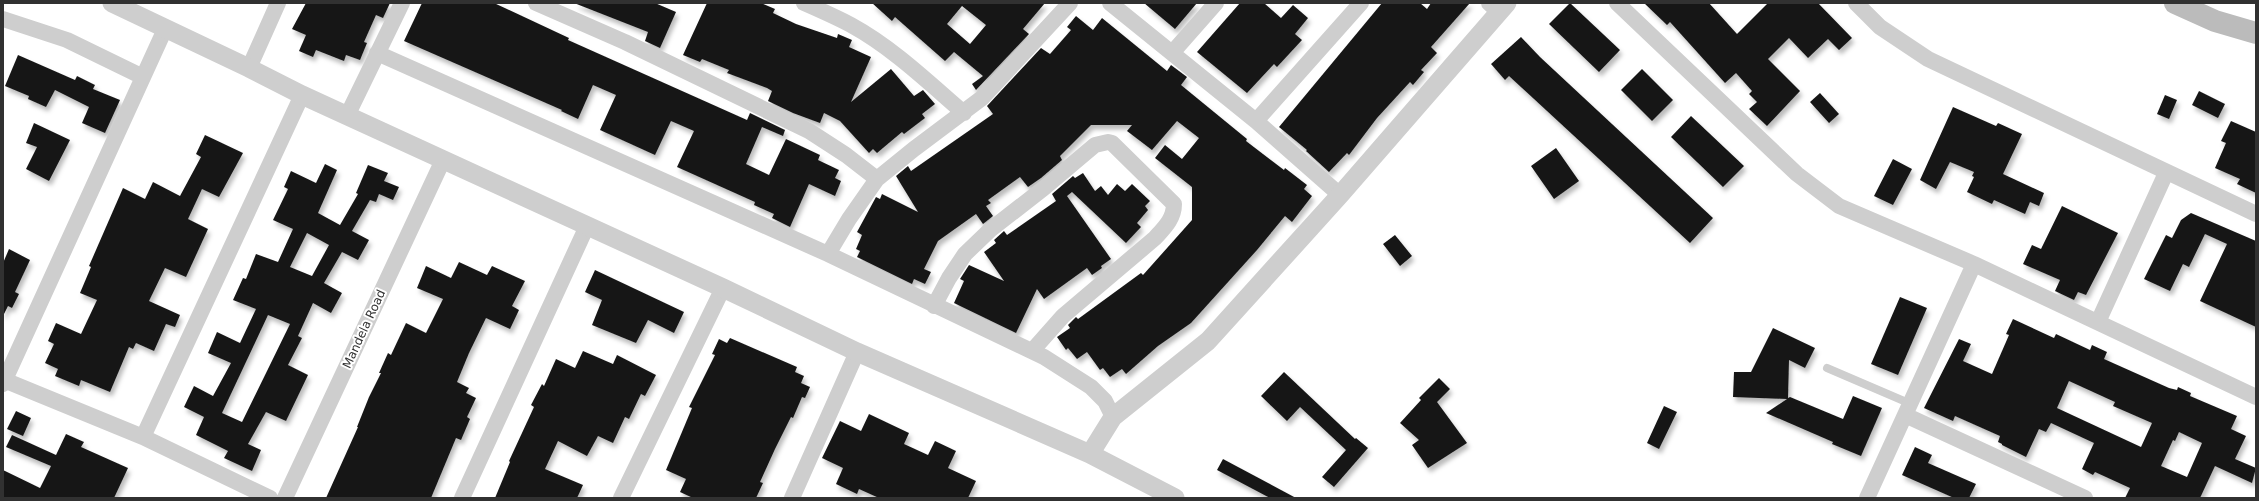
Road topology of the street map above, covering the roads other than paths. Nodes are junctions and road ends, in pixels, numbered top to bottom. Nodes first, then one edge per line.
1 (112, 3) edge
2 (278, 3) edge
3 (402, 3) edge
4 (536, 3) edge
5 (804, 3) edge
6 (1070, 3) edge
7 (1110, 3) edge
8 (1216, 3) edge
9 (1361, 3) edge
10 (1617, 3) edge
11 (1856, 3) edge
12 (2175, 3) edge
13 (1498, 6) edge
14 (3, 18) edge
15 (165, 29) junction
16 (2256, 33) edge
17 (378, 53) junction
18 (1172, 53) junction
19 (249, 68) junction
20 (143, 77) junction
21 (302, 96) junction
22 (964, 113) junction
23 (347, 116) junction
24 (1256, 121) junction
25 (443, 160) junction
26 (2166, 173) junction
27 (877, 179) junction
28 (1340, 195) junction
29 (2256, 214) edge
30 (587, 226) junction
31 (828, 254) junction
32 (1974, 264) junction
33 (723, 288) junction
34 (934, 306) junction
35 (2098, 322) junction
36 (1032, 351) junction
37 (857, 352) junction
38 (1827, 368) dead end
39 (4, 382) edge
40 (2256, 397) edge
41 (1908, 410) junction
42 (1114, 417) junction
43 (143, 437) junction
44 (1090, 454) junction
45 (2054, 491) edge
46 (270, 498) edge
47 (285, 498) edge
48 (462, 498) edge
49 (621, 498) edge
50 (792, 498) edge
51 (1175, 498) edge
52 (1867, 498) edge
53 (2085, 498) edge

1 - 15 street
2 - 19 street
3 - 17 street
4 - 27 street
5 - 22 street
6 - 22 street
7 - 18 street
8 - 18 street
9 - 24 street
10 - 32 street
11 - 26 street
12 - 16 main road
13 - 28 street
14 - 20 street
15 - 19 street
15 - 20 street
17 - 23 street
17 - 31 street
18 - 24 street
19 - 21 street
20 - 39 street
21 - 23 street
21 - 43 street
22 - 27 street
23 - 25 street
24 - 28 street
25 - 30 street
25 - 47 street, Mandela Road
26 - 29 street
26 - 35 street
27 - 31 street
28 - 42 street
30 - 33 street
30 - 48 street
31 - 34 street
32 - 35 street
32 - 41 street
33 - 37 street
33 - 49 street
34 - 36 street
34 - 36 street
35 - 40 street
36 - 42 street
37 - 44 street
37 - 50 street
38 - 41 lane
39 - 43 street
41 - 45 street
41 - 52 street
42 - 44 street
43 - 46 street
44 - 51 street
45 - 53 street

